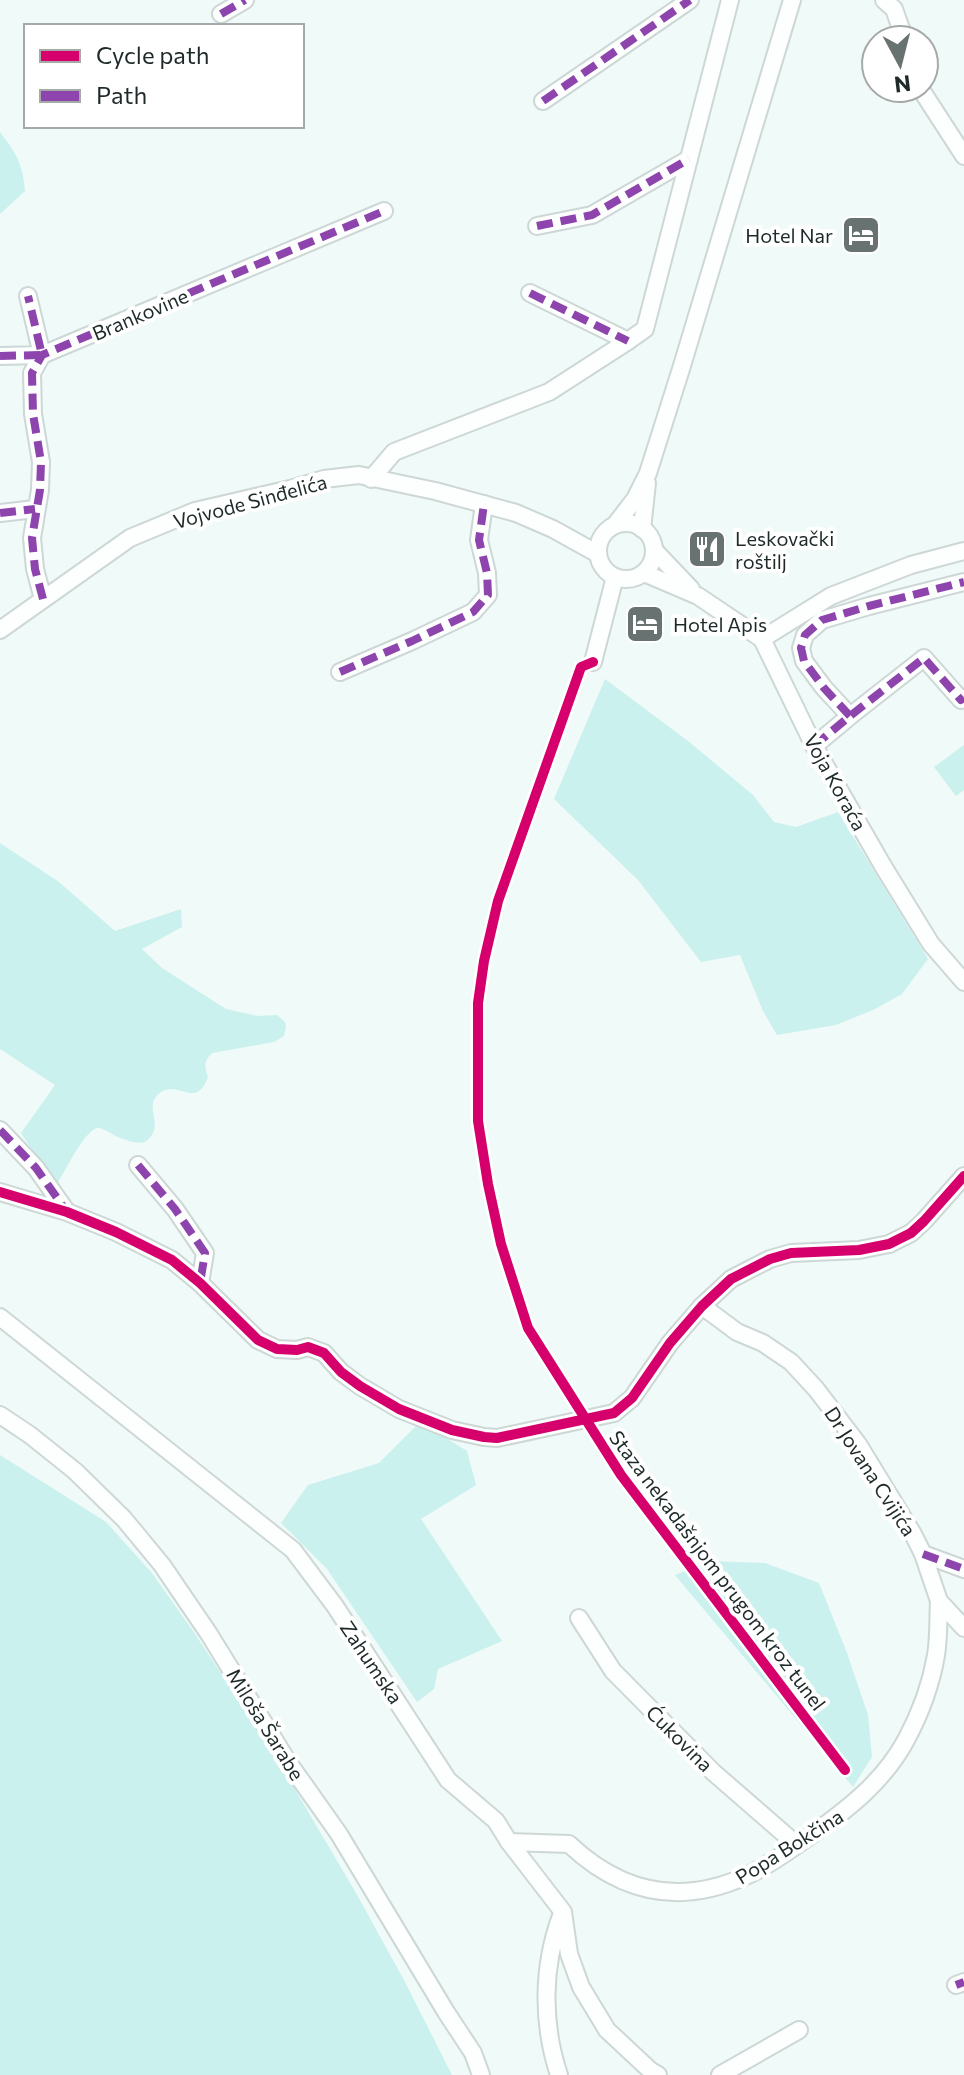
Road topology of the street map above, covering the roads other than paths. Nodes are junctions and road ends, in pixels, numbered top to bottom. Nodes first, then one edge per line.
1 (245, 0) edge
2 (690, 0) edge
3 (730, 0) edge
4 (792, 0) edge
5 (884, 0) edge
6 (221, 14) dead end
7 (899, 24) edge
8 (543, 101) dead end
9 (930, 104) edge
10 (964, 156) edge
11 (689, 159) junction
12 (384, 211) dead end
13 (537, 226) dead end
14 (530, 293) dead end
15 (28, 296) dead end
16 (628, 341) junction
17 (42, 355) junction
18 (0, 356) edge
19 (648, 473) junction
20 (371, 479) junction
21 (484, 504) junction
22 (35, 509) junction
23 (0, 513) edge
24 (553, 529) junction
25 (610, 529) junction
26 (642, 529) junction
27 (654, 550) junction
28 (964, 551) edge
29 (598, 554) junction
30 (644, 573) junction
31 (615, 577) junction
32 (964, 582) edge
33 (698, 596) junction
34 (43, 599) junction
35 (0, 630) edge
36 (762, 639) junction
37 (593, 662) dead end
38 (340, 672) dead end
39 (963, 701) edge
40 (850, 716) junction
41 (814, 746) junction
42 (964, 982) edge
43 (0, 1130) edge
44 (138, 1165) dead end
45 (964, 1176) edge
46 (0, 1192) edge
47 (67, 1212) junction
48 (200, 1283) junction
49 (702, 1306) junction
50 (0, 1317) edge
51 (0, 1415) edge
52 (923, 1554) junction
53 (964, 1569) edge
54 (939, 1601) junction
55 (579, 1618) dead end
56 (964, 1628) edge
57 (509, 1842) junction
58 (797, 1845) junction
59 (563, 1912) junction
60 (799, 2030) dead end
61 (481, 2075) edge
62 (559, 2075) edge
63 (658, 2075) edge
64 (720, 2075) edge

1 - 6 street
2 - 8 street
3 - 11 street
4 - 19 street
5 - 7 street
9 - 10 street
11 - 13 street
11 - 16 street
12 - 17 street, Brankovine
14 - 16 street
15 - 17 street
16 - 20 street
17 - 18 street
17 - 22 street
19 - 25 street
19 - 26 street
20 - 21 street, Vojvode Sinđelića
20 - 34 street, Vojvode Sinđelića
21 - 24 street, Vojvode Sinđelića
21 - 38 street
22 - 23 street
22 - 34 street
24 - 25 street
24 - 29 street
25 - 26 street
25 - 29 street
26 - 27 street
27 - 30 street
27 - 33 street
28 - 36 street
29 - 31 street
30 - 31 street
30 - 33 street
31 - 37 street
32 - 40 street
33 - 36 street
34 - 35 street, Vojvode Sinđelića
36 - 41 street, Voja Koraća
39 - 40 street
40 - 41 street
41 - 42 street, Voja Koraća
43 - 47 street
44 - 48 street
45 - 49 street
46 - 47 street
47 - 48 street
48 - 49 street
49 - 52 street, Dr Jovana Cvijića
50 - 57 street, Zahumska
51 - 61 street, Miloša Šarabe
52 - 53 street, Dr Jovana Cvijića
52 - 54 street, Dr Jovana Cvijića
54 - 56 street, Dr Jovana Cvijića
54 - 58 street, Popa Bokčina
55 - 58 street, Ćukovina
57 - 58 street, Popa Bokčina
57 - 59 street, Zahumska
59 - 62 street
59 - 63 street, Zahumska
60 - 64 street

